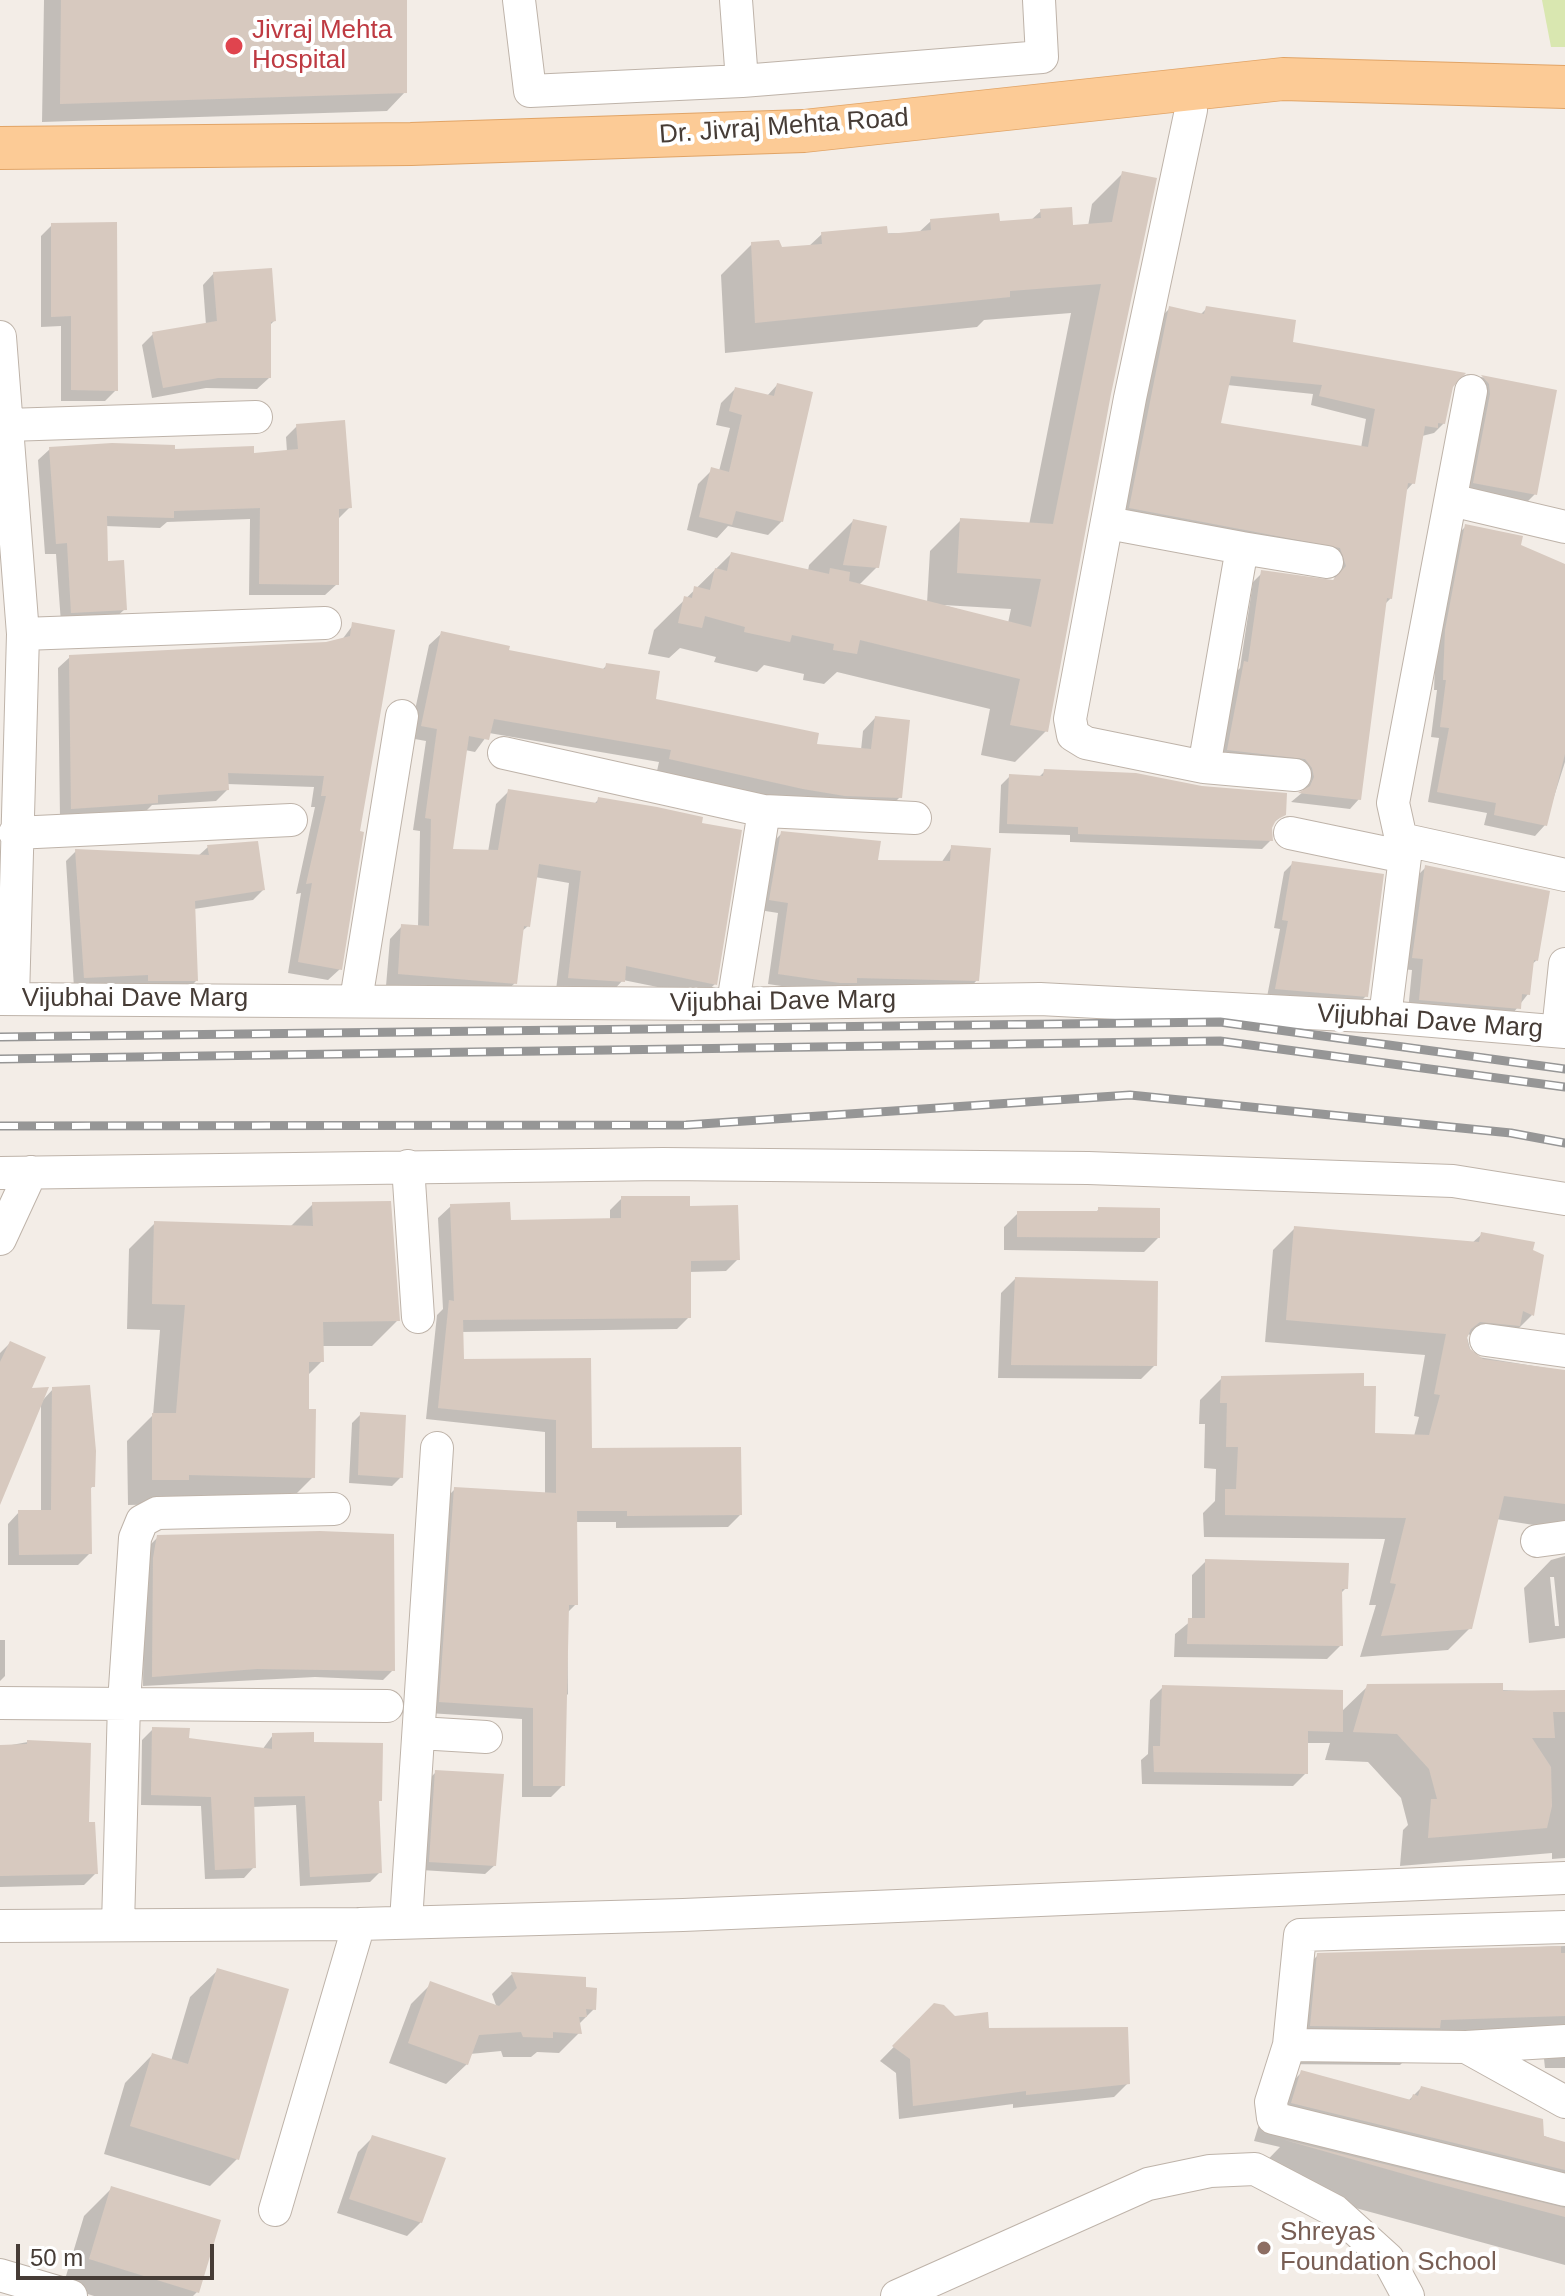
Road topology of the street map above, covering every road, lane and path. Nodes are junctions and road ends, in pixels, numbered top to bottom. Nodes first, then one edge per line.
1 (519, 0) edge
2 (736, 0) edge
3 (1039, 0) edge
4 (938, 65) junction
5 (738, 81) junction
6 (1565, 87) edge
7 (530, 91) junction
8 (1565, 105) edge
9 (1191, 110) junction
10 (946, 115) junction
11 (738, 133) junction
12 (533, 139) junction
13 (0, 148) edge
14 (0, 175) edge
15 (0, 337) edge
16 (1471, 391) dead end
17 (256, 417) dead end
18 (7, 425) junction
19 (1451, 500) junction
20 (1108, 523) junction
21 (1565, 527) edge
22 (1242, 548) junction
23 (1327, 562) dead end
24 (15, 619) edge
25 (325, 623) dead end
26 (402, 716) dead end
27 (504, 753) dead end
28 (1204, 767) junction
29 (1295, 775) dead end
30 (9, 790) edge
31 (764, 811) junction
32 (915, 818) dead end
33 (291, 820) dead end
34 (15, 833) junction
35 (1290, 833) dead end
36 (1403, 848) junction
37 (1565, 875) edge
38 (1565, 964) edge
39 (6, 998) edge
40 (356, 1000) junction
41 (733, 1003) junction
42 (1385, 1017) junction
43 (1562, 1032) edge
44 (408, 1166) junction
45 (16, 1172) edge
46 (1565, 1199) edge
47 (0, 1239) edge
48 (418, 1317) dead end
49 (1486, 1340) dead end
50 (1565, 1351) edge
51 (437, 1448) dead end
52 (334, 1509) dead end
53 (0, 1703) edge
54 (124, 1703) junction
55 (387, 1706) dead end
56 (419, 1733) junction
57 (486, 1737) dead end
58 (1565, 1878) edge
59 (1299, 1889) junction
60 (406, 1921) junction
61 (359, 1924) junction
62 (118, 1925) junction
63 (0, 1926) edge
64 (1565, 1927) edge
65 (1300, 1935) junction
66 (1565, 2041) edge
67 (1289, 2045) junction
68 (1466, 2047) junction
69 (1565, 2102) edge
70 (1565, 2190) edge
71 (275, 2210) dead end
72 (0, 2275) edge
73 (71, 2296) edge
74 (897, 2296) edge
75 (1408, 2296) edge

1 - 7 street
2 - 5 street
3 - 4 street
4 - 5 street
4 - 10 street
5 - 7 street
5 - 11 street
6 - 10 main road, Dr. Jivraj Mehta Road
7 - 12 street
8 - 9 main road
9 - 14 main road
9 - 20 street
10 - 11 main road, Dr. Jivraj Mehta Road
11 - 12 main road, Dr. Jivraj Mehta Road
12 - 13 main road, Dr. Jivraj Mehta Road
15 - 18 street
16 - 19 street
17 - 18 street
18 - 24 street
19 - 21 street
19 - 36 street
20 - 22 street
20 - 28 street
22 - 23 street
22 - 28 street
24 - 25 street
24 - 30 street
26 - 40 street
27 - 31 street
28 - 29 street
30 - 34 street
31 - 32 street
31 - 41 street
33 - 34 street
34 - 39 street
35 - 36 street
36 - 37 street
36 - 42 street
38 - 43 street
39 - 40 street, Vijubhai Dave Marg
40 - 41 street, Vijubhai Dave Marg
41 - 42 street, Vijubhai Dave Marg
42 - 43 street, Vijubhai Dave Marg
44 - 45 street
44 - 46 street
44 - 48 street
45 - 47 street
49 - 50 street
51 - 56 street
52 - 54 street
53 - 54 street
54 - 55 street
54 - 62 street
56 - 57 street
56 - 60 street
58 - 59 street
59 - 60 street
59 - 65 street
60 - 61 street
61 - 62 street
61 - 71 street
62 - 63 street
64 - 65 street
65 - 67 street
66 - 68 street
67 - 68 street
67 - 70 street
68 - 69 street
72 - 73 street
74 - 75 street

